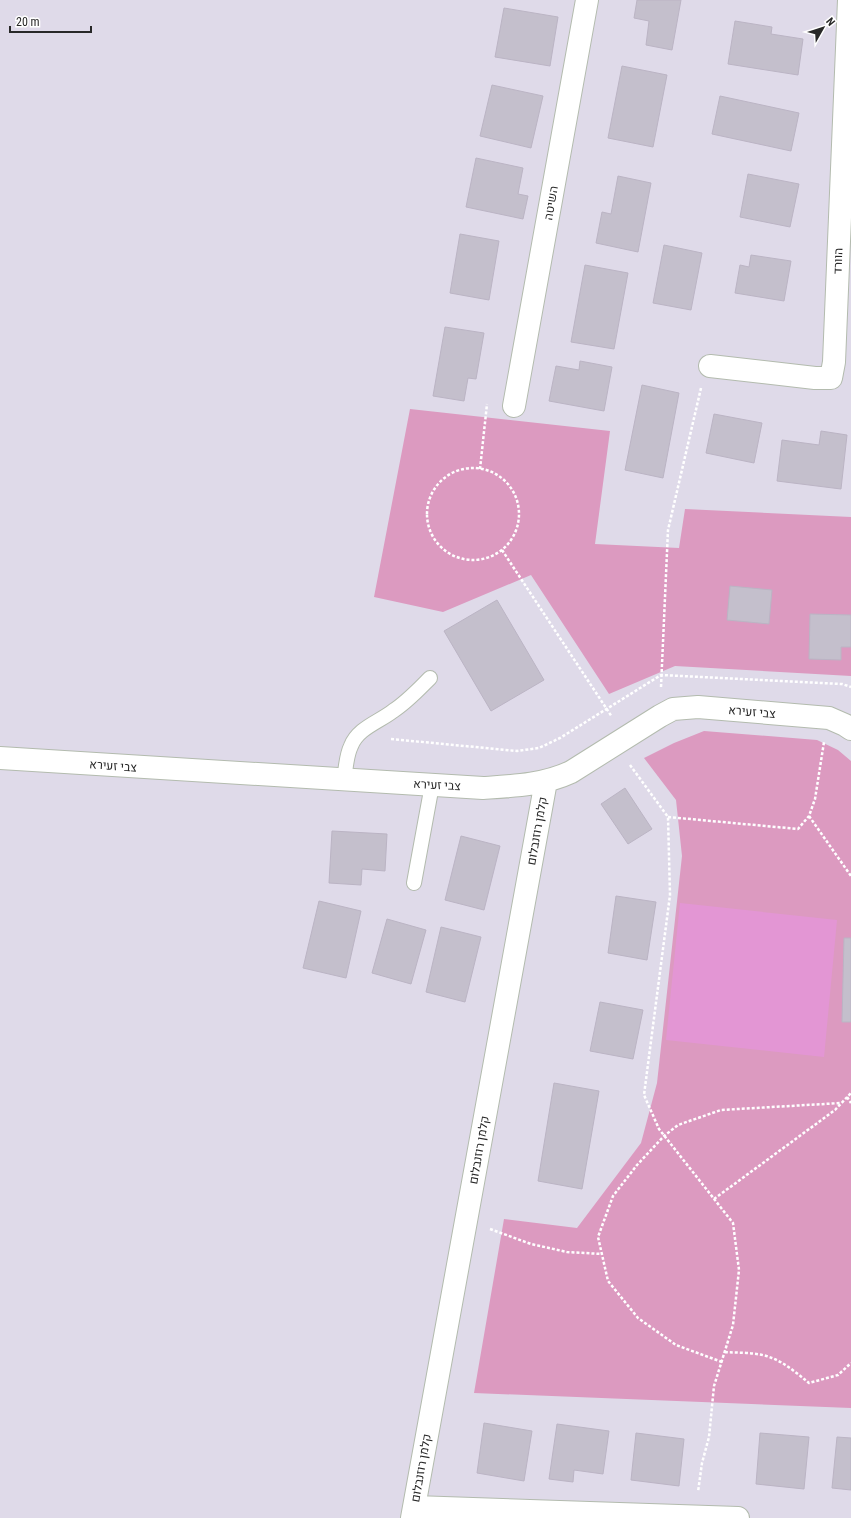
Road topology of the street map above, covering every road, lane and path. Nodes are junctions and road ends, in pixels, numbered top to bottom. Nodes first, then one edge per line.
1 (588, 0) edge
2 (849, 0) edge
3 (849, 23) edge
4 (710, 366) joint
5 (514, 406) joint
6 (480, 469) junction
7 (502, 550) junction
8 (662, 675) junction
9 (430, 678) dead end
10 (851, 686) edge
11 (607, 709) junction
12 (660, 716) junction
13 (829, 718) junction
14 (851, 729) edge
15 (356, 736) junction
16 (621, 740) junction
17 (0, 758) edge
18 (344, 779) junction
19 (546, 781) junction
20 (432, 785) junction
21 (809, 816) junction
22 (668, 817) junction
23 (851, 876) edge
24 (414, 883) dead end
25 (851, 1093) edge
26 (847, 1097) junction
27 (842, 1103) junction
28 (851, 1103) edge
29 (664, 1136) junction
30 (714, 1199) junction
31 (466, 1220) junction
32 (602, 1254) junction
33 (725, 1352) junction
34 (722, 1362) junction
35 (851, 1363) edge
36 (413, 1513) edge
37 (550, 1515) edge
38 (699, 1517) junction
39 (738, 1518) edge

1 - 5 street, השיטה
2 - 3 street, הוורד
3 - 4 street, הוורד
4 - 8 path
5 - 6 path
6 - 7 path
6 - 7 path
7 - 11 path
8 - 10 path
8 - 11 path
8 - 12 path
9 - 15 lane
11 - 15 path
11 - 16 path
12 - 13 street, צבי זעירא
12 - 16 street, צבי זעירא
13 - 14 street, צבי זעירא
13 - 21 path
15 - 18 lane
16 - 19 street, צבי זעירא
16 - 22 path
17 - 18 street, צבי זעירא
18 - 20 street, צבי זעירא
19 - 20 street, צבי זעירא
19 - 31 street, קלמן רוזנבלום
20 - 24 lane
21 - 22 path
21 - 23 path
22 - 29 path
25 - 26 path
26 - 27 path
26 - 28 path
27 - 29 path
27 - 30 path
29 - 30 path
29 - 32 path
30 - 33 path
31 - 32 path
31 - 36 street, קלמן רוזנבלום
32 - 34 path
33 - 34 path
33 - 35 path
34 - 38 path
36 - 37 street
37 - 38 street
38 - 39 street

